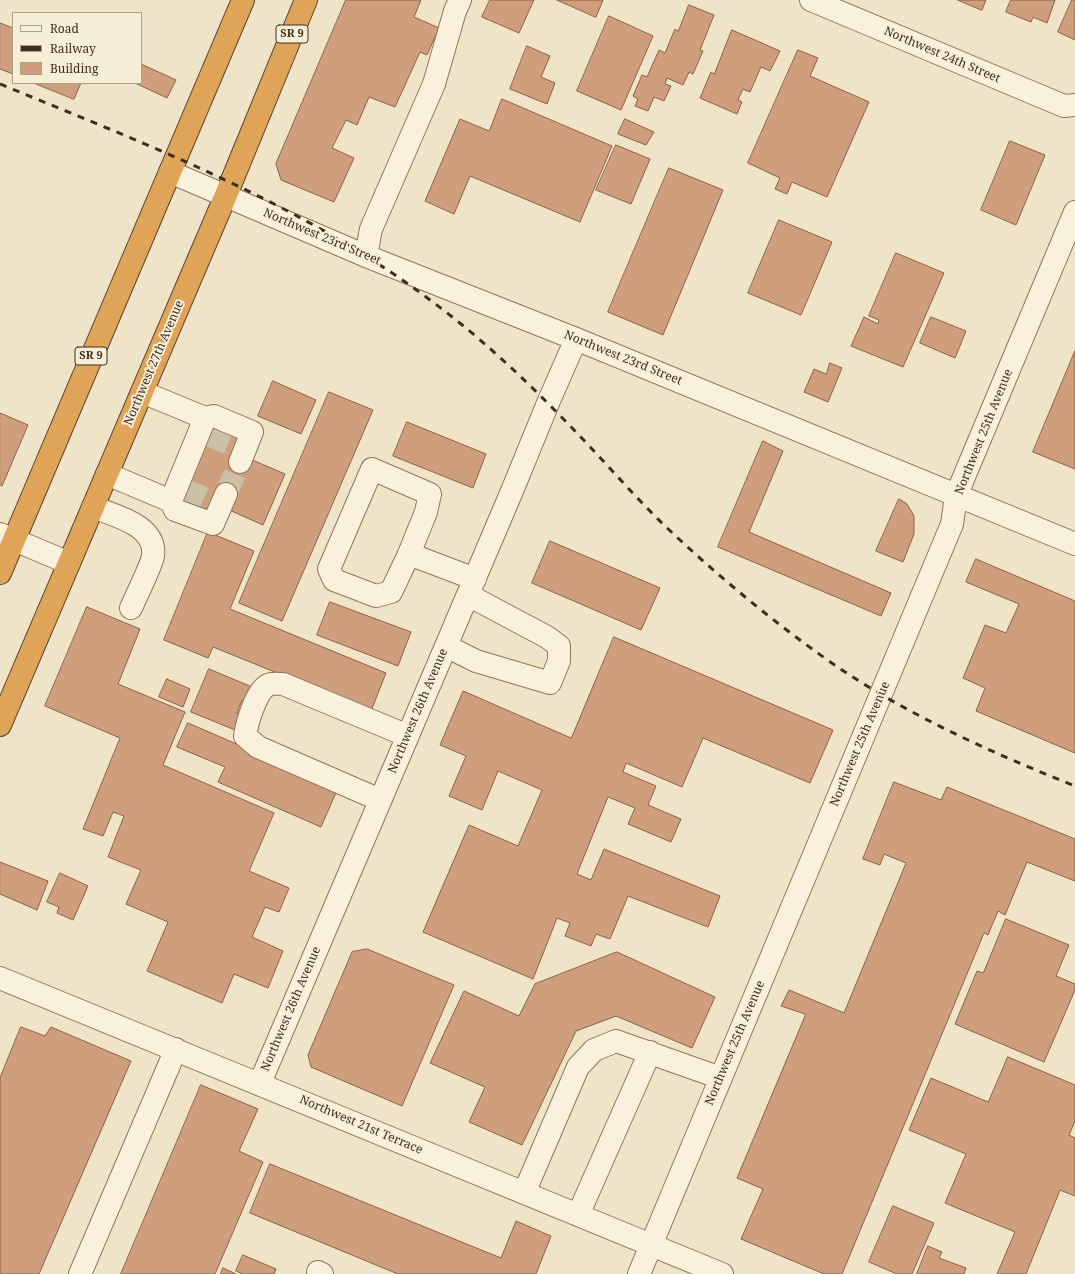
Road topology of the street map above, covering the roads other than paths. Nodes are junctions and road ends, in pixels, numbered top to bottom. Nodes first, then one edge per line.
1 (243, 0) edge
2 (306, 0) edge
3 (460, 0) edge
4 (811, 0) edge
5 (1075, 105) edge
6 (170, 172) junction
7 (226, 195) junction
8 (1075, 212) edge
9 (366, 256) junction
10 (576, 339) junction
11 (142, 392) junction
12 (204, 428) junction
13 (240, 453) tunnel mouth
14 (107, 474) junction
15 (178, 492) junction
16 (956, 496) junction
17 (219, 500) tunnel mouth
18 (93, 507) junction
19 (7, 537) edge
20 (1075, 544) edge
21 (409, 554) junction
22 (69, 562) junction
23 (0, 574) edge
24 (471, 587) junction
25 (131, 608) dead end
26 (446, 646) junction
27 (0, 725) edge
28 (408, 736) junction
29 (380, 800) junction
30 (0, 978) edge
31 (176, 1049) junction
32 (650, 1052) junction
33 (721, 1078) junction
34 (260, 1083) junction
35 (524, 1192) junction
36 (578, 1215) junction
37 (651, 1245) junction
38 (80, 1274) edge
39 (639, 1274) edge
40 (722, 1274) edge

1 - 6 highway, SR 9
2 - 7 highway, Northwest 27th Avenue / SR 9
3 - 9 street
4 - 5 street, Northwest 24th Street
6 - 7 street, Northwest 23rd Street
6 - 19 highway, SR 9
7 - 9 street, Northwest 23rd Street
7 - 11 highway, Northwest 27th Avenue / SR 9
8 - 16 street, Northwest 25th Avenue
9 - 10 street, Northwest 23rd Street
10 - 16 street, Northwest 23rd Street
10 - 24 street, Northwest 26th Avenue
11 - 12 street
11 - 14 highway, Northwest 27th Avenue / SR 9
12 - 13 street
12 - 15 street
14 - 15 street
14 - 18 highway, Northwest 27th Avenue / SR 9
15 - 17 street
16 - 20 street, Northwest 23rd Street
16 - 33 street, Northwest 25th Avenue
18 - 22 highway, Northwest 27th Avenue / SR 9
18 - 25 street
19 - 22 street
19 - 23 highway, SR 9
21 - 21 street
21 - 24 street
22 - 27 highway, Northwest 27th Avenue / SR 9
24 - 26 street, Northwest 26th Avenue
24 - 26 street
26 - 28 street, Northwest 26th Avenue
28 - 29 street, Northwest 26th Avenue
28 - 29 street
29 - 34 street, Northwest 26th Avenue
30 - 31 street, Northwest 21st Terrace
31 - 34 street, Northwest 21st Terrace
31 - 38 street
32 - 33 street
32 - 35 street
32 - 36 street
33 - 37 street, Northwest 25th Avenue
34 - 35 street, Northwest 21st Terrace
35 - 36 street, Northwest 21st Terrace
36 - 37 street, Northwest 21st Terrace
37 - 39 street, Northwest 25th Avenue
37 - 40 street, Northwest 21st Terrace

